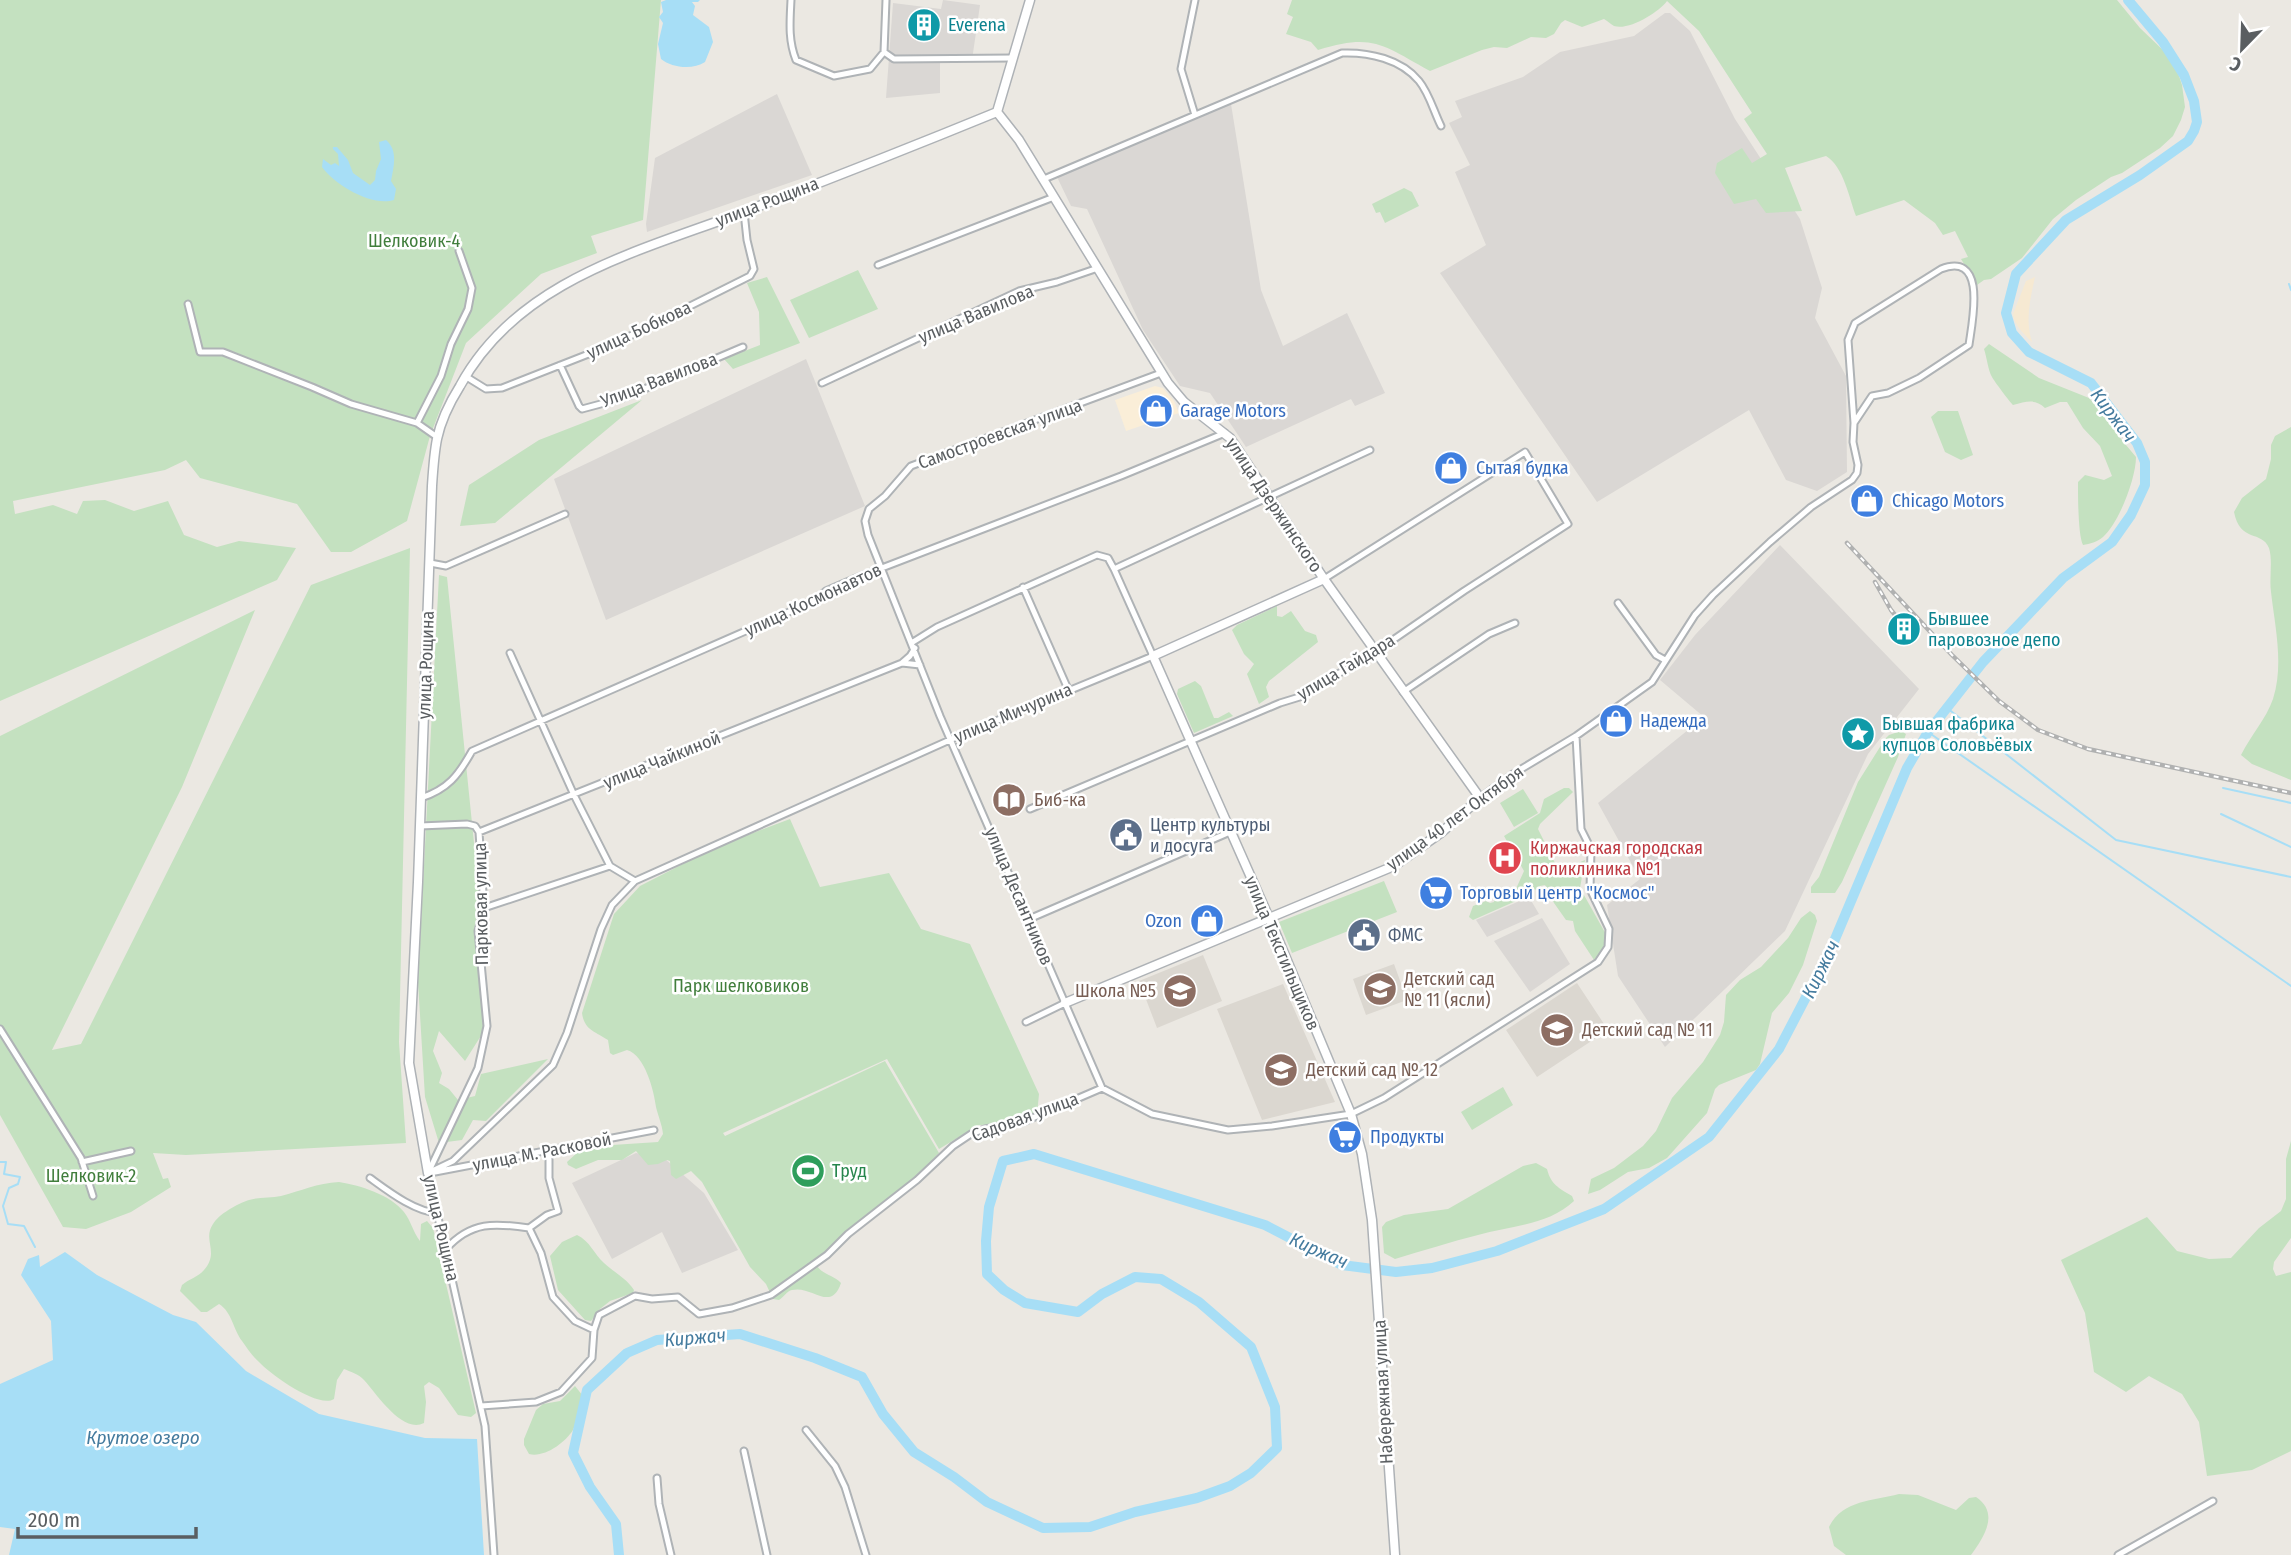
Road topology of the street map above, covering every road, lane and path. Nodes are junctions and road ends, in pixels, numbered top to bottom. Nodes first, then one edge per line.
1 (791, 0) edge
2 (886, 0) edge
3 (1030, 0) edge
4 (1195, 0) edge
5 (884, 52) junction
6 (1013, 58) junction
7 (997, 112) junction
8 (1195, 115) junction
9 (1441, 126) dead end
10 (1044, 179) junction
11 (1055, 197) junction
12 (744, 212) junction
13 (459, 251) dead end
14 (878, 265) dead end
15 (1098, 268) junction
16 (188, 304) dead end
17 (743, 347) dead end
18 (560, 365) junction
19 (1161, 373) junction
20 (465, 376) junction
21 (822, 383) dead end
22 (1854, 423) junction
23 (417, 424) junction
24 (1224, 433) junction
25 (437, 437) junction
26 (1370, 450) dead end
27 (1525, 452) joint
28 (1269, 499) junction
29 (565, 514) dead end
30 (430, 563) junction
31 (881, 569) junction
32 (1115, 569) junction
33 (1324, 579) junction
34 (1023, 587) junction
35 (1618, 603) dead end
36 (1515, 623) dead end
37 (914, 645) junction
38 (1375, 652) junction
39 (510, 653) dead end
40 (1153, 656) junction
41 (1665, 660) junction
42 (902, 663) junction
43 (920, 665) junction
44 (1068, 689) junction
45 (1403, 692) junction
46 (541, 722) junction
47 (1576, 736) junction
48 (952, 739) junction
49 (1190, 741) junction
50 (574, 795) junction
51 (421, 797) junction
52 (1480, 798) junction
53 (1030, 809) dead end
54 (420, 826) junction
55 (480, 831) junction
56 (1230, 832) junction
57 (610, 866) junction
58 (635, 881) junction
59 (484, 908) junction
60 (1269, 918) junction
61 (1029, 919) junction
62 (1065, 1003) junction
63 (1026, 1022) dead end
64 (0, 1029) edge
65 (1102, 1088) junction
66 (1351, 1114) junction
67 (654, 1130) dead end
68 (131, 1151) dead end
69 (549, 1151) junction
70 (453, 1161) junction
71 (82, 1162) junction
72 (460, 1168) junction
73 (428, 1173) junction
74 (370, 1178) dead end
75 (93, 1196) dead end
76 (438, 1213) junction
77 (530, 1228) junction
78 (1372, 1230) joint
79 (446, 1249) junction
80 (594, 1330) junction
81 (481, 1406) junction
82 (806, 1430) dead end
83 (744, 1451) dead end
84 (657, 1479) dead end
85 (2213, 1501) dead end
86 (494, 1555) edge
87 (671, 1555) edge
88 (767, 1555) edge
89 (866, 1555) edge
90 (1395, 1555) edge
91 (2118, 1555) edge

1 - 5 street
2 - 5 street
3 - 6 street
4 - 8 street
5 - 6 street
6 - 7 street
7 - 10 street, улица Дзержинского
7 - 12 street, улица Рощина
8 - 9 street
8 - 10 street
10 - 11 street, улица Дзержинского
11 - 14 street
11 - 15 street, улица Дзержинского
12 - 18 street, улица Бобкова
12 - 20 street, улица Рощина
13 - 23 street
15 - 19 street, улица Дзержинского
15 - 21 street, улица Вавилова
16 - 23 street
17 - 18 street, Улица Вавилова
18 - 20 street, улица Бобкова
19 - 24 street, улица Дзержинского
19 - 31 street, Самостроевская улица
20 - 25 street, улица Рощина
22 - 22 street
22 - 41 street, улица 40 лет Октября
23 - 25 street
24 - 28 street, улица Дзержинского
24 - 31 street, улица Космонавтов
25 - 30 street, улица Рощина
26 - 28 street
27 - 33 street, улица Мичурина
27 - 38 street, улица Гайдара
28 - 32 street
28 - 33 street, улица Дзержинского
29 - 30 street
30 - 51 street, улица Рощина
31 - 37 street
31 - 46 street, улица Космонавтов
32 - 34 street, улица Чайкиной
32 - 40 street, улица Текстильщиков
33 - 38 street, улица Дзержинского
33 - 40 street, улица Мичурина
34 - 37 street, улица Чайкиной
34 - 44 street
35 - 41 street
36 - 45 street
37 - 42 street, улица Чайкиной
37 - 43 street, улица Десантников
38 - 45 street, улица Дзержинского
38 - 49 street, улица Гайдара
39 - 46 street
40 - 44 street, улица Мичурина
40 - 49 street, улица Текстильщиков
41 - 47 street, улица 40 лет Октября
42 - 43 street, улица Чайкиной
42 - 50 street, улица Чайкиной
43 - 48 street, улица Десантников
44 - 48 street, улица Мичурина
45 - 52 street, улица Дзержинского
46 - 50 street
46 - 51 street, улица Космонавтов
47 - 52 street, улица 40 лет Октября
47 - 66 street, Садовая улица
48 - 58 street, улица Мичурина
48 - 61 street, улица Десантников
49 - 53 street, улица Гайдара
49 - 56 street, улица Текстильщиков
50 - 55 street, улица Чайкиной
50 - 57 street
51 - 54 street, улица Рощина
52 - 60 street, улица 40 лет Октября
54 - 55 street
54 - 73 street, улица Рощина
55 - 59 street, Парковая улица
56 - 60 street, улица Текстильщиков
56 - 61 street
57 - 58 street
57 - 59 street
58 - 70 street
59 - 73 street, Парковая улица
60 - 62 street, улица 40 лет Октября
60 - 66 street, улица Текстильщиков
61 - 62 street, улица Десантников
62 - 63 street, улица 40 лет Октября
62 - 65 street, улица Десантников
64 - 71 street
65 - 66 street, Садовая улица
65 - 80 street, Садовая улица
66 - 78 street, улица Текстильщиков
67 - 69 street, улица М. Расковой
68 - 71 street
69 - 72 street, улица М. Расковой
69 - 77 street
70 - 72 street
70 - 73 street
71 - 75 street
72 - 73 street, улица М. Расковой
73 - 76 street, улица Рощина
74 - 76 street
76 - 79 street, улица Рощина
77 - 79 street
77 - 80 street
78 - 90 street, Набережная улица
79 - 81 street, улица Рощина
80 - 81 street
81 - 86 street, улица Рощина
82 - 89 street
83 - 88 street
84 - 87 street
85 - 91 street

